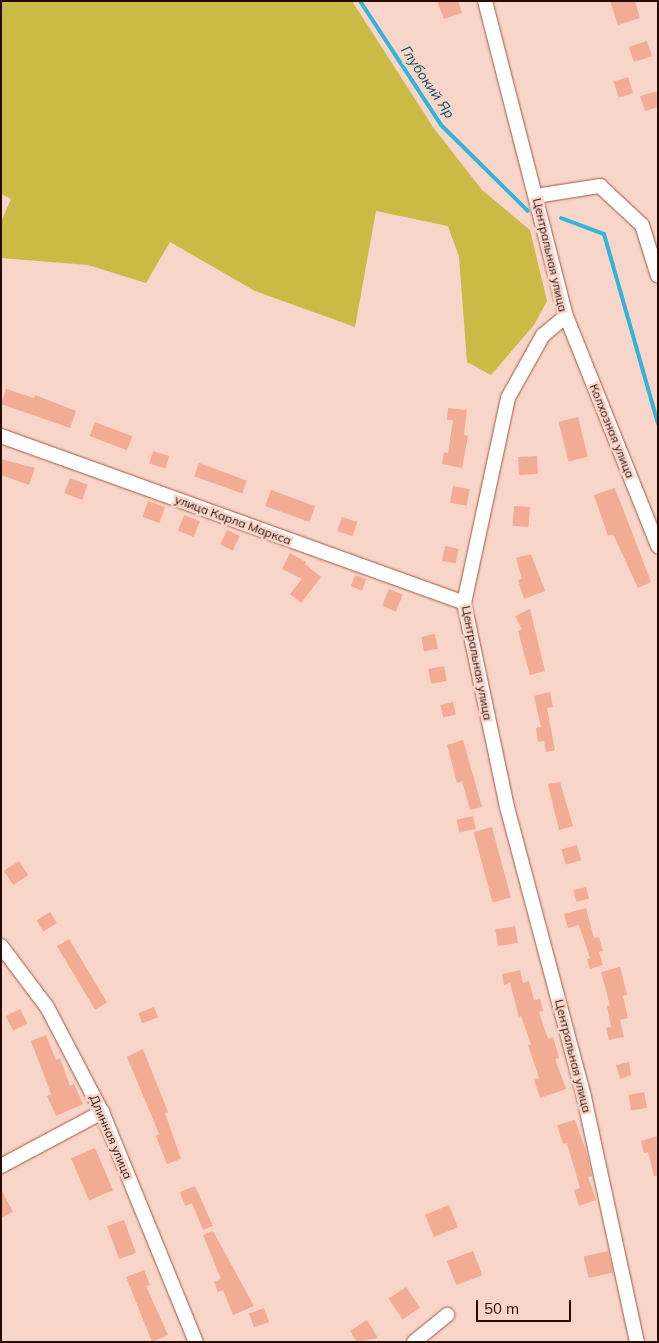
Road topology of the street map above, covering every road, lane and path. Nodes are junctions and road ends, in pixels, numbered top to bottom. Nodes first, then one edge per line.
1 (485, 1) edge
2 (536, 196) junction
3 (658, 276) edge
4 (566, 316) junction
5 (1, 436) edge
6 (658, 546) edge
7 (464, 602) junction
8 (1, 946) edge
9 (102, 1112) junction
10 (1, 1166) edge
11 (447, 1315) dead end
12 (196, 1342) edge
13 (414, 1342) edge
14 (637, 1342) edge

1 - 2 street, Центральная улица
2 - 3 street
2 - 4 street, Центральная улица
4 - 6 street, Колхозная улица
4 - 7 street, Центральная улица
5 - 7 street, улица Карла Маркса
7 - 14 street, Центральная улица
8 - 9 street, Длинная улица
9 - 10 street
9 - 12 street, Длинная улица
11 - 13 street

